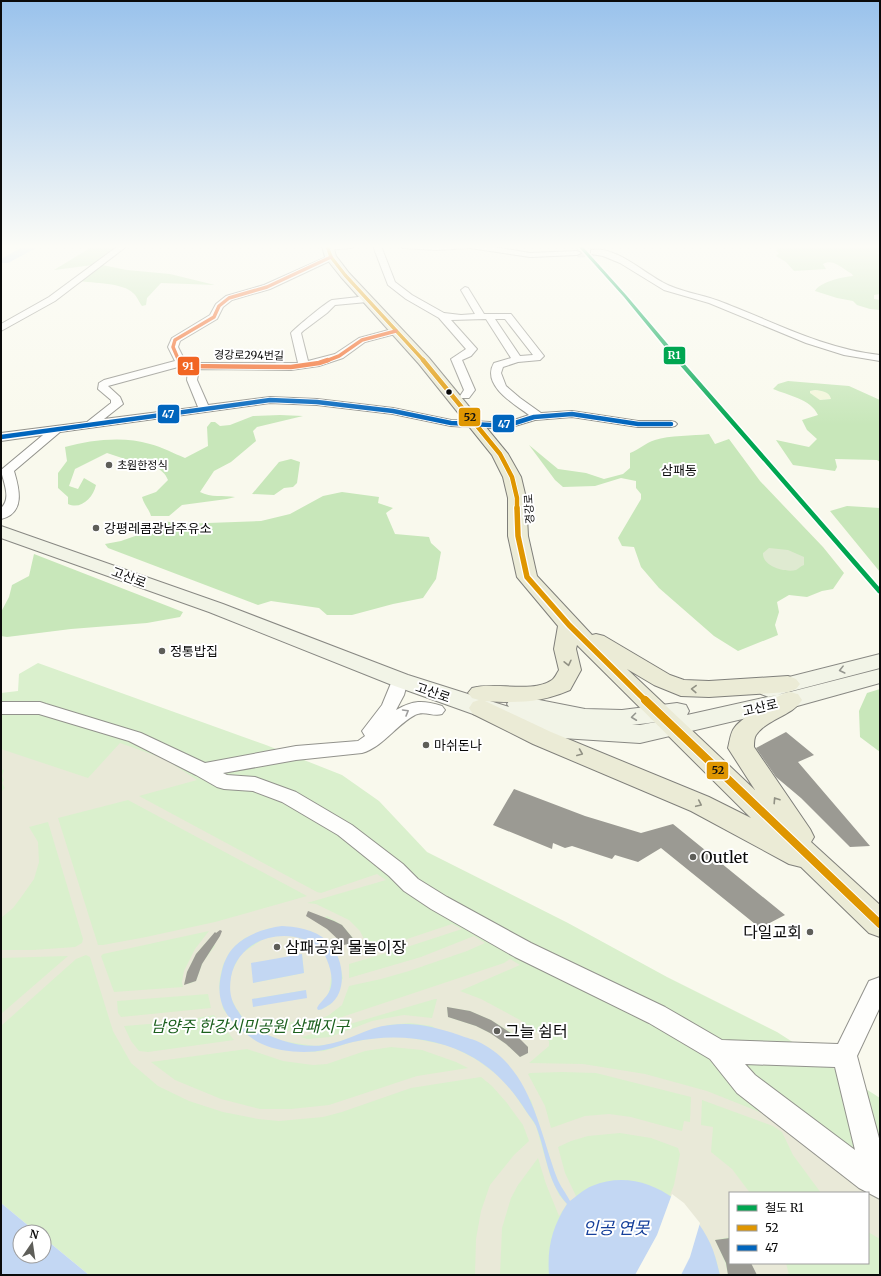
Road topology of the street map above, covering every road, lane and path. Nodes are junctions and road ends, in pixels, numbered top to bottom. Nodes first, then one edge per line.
1 (40, 306) edge
2 (220, 306) edge
3 (330, 306) edge
4 (373, 306) edge
5 (382, 306) edge
6 (424, 306) edge
7 (477, 306) edge
8 (722, 306) edge
9 (442, 316) junction
10 (485, 317) junction
11 (1, 328) edge
12 (396, 331) junction
13 (880, 358) edge
14 (516, 359) junction
15 (181, 363) junction
16 (304, 365) junction
17 (194, 366) junction
18 (465, 396) junction
19 (204, 408) junction
20 (538, 416) junction
21 (91, 424) junction
22 (671, 424) dead end
23 (484, 425) junction
24 (56, 430) junction
25 (1, 437) edge
26 (4, 470) edge
27 (1, 515) edge
28 (1, 523) edge
29 (1, 532) edge
30 (569, 625) junction
31 (880, 661) edge
32 (880, 676) edge
33 (400, 680) junction
34 (789, 692) junction
35 (480, 700) junction
36 (1, 708) edge
37 (436, 710) dead end
38 (667, 720) junction
39 (296, 754) junction
40 (203, 770) junction
41 (821, 868) junction
42 (880, 924) edge
43 (880, 987) edge
44 (719, 1051) junction
45 (845, 1056) junction
46 (875, 1182) edge

1 - 11 street
2 - 15 street
3 - 16 street
4 - 12 main road, 경강로
5 - 18 main road, 경강로
6 - 9 street
7 - 10 street
8 - 13 street
9 - 10 street
9 - 18 street
10 - 14 street
10 - 14 street
12 - 16 street, 경강로294번길
12 - 23 main road, 경강로
14 - 20 street
15 - 17 street, 경강로294번길
15 - 21 street
16 - 17 street, 경강로294번길
17 - 19 street
18 - 23 main road, 경강로
19 - 21 street
19 - 23 street
20 - 22 street
20 - 23 street
21 - 24 street
23 - 30 main road, 경강로
24 - 25 street
24 - 26 street
26 - 27 street
28 - 35 street, 고산로
29 - 33 street, 고산로
34 -> 30 main road
30 -> 35 main road
30 - 38 main road, 경강로
31 -> 34 street, 고산로
32 - 34 street, 고산로
33 - 35 street, 고산로
33 - 39 street
34 - 38 street, 고산로
41 -> 34 main road
35 - 38 street, 고산로
35 -> 41 main road
36 - 40 street
39 -> 37 street
38 - 41 main road, 경강로
39 - 40 street
40 - 44 street
41 - 42 main road, 경강로
43 - 45 street
44 - 45 street
44 - 46 street
45 - 46 street

